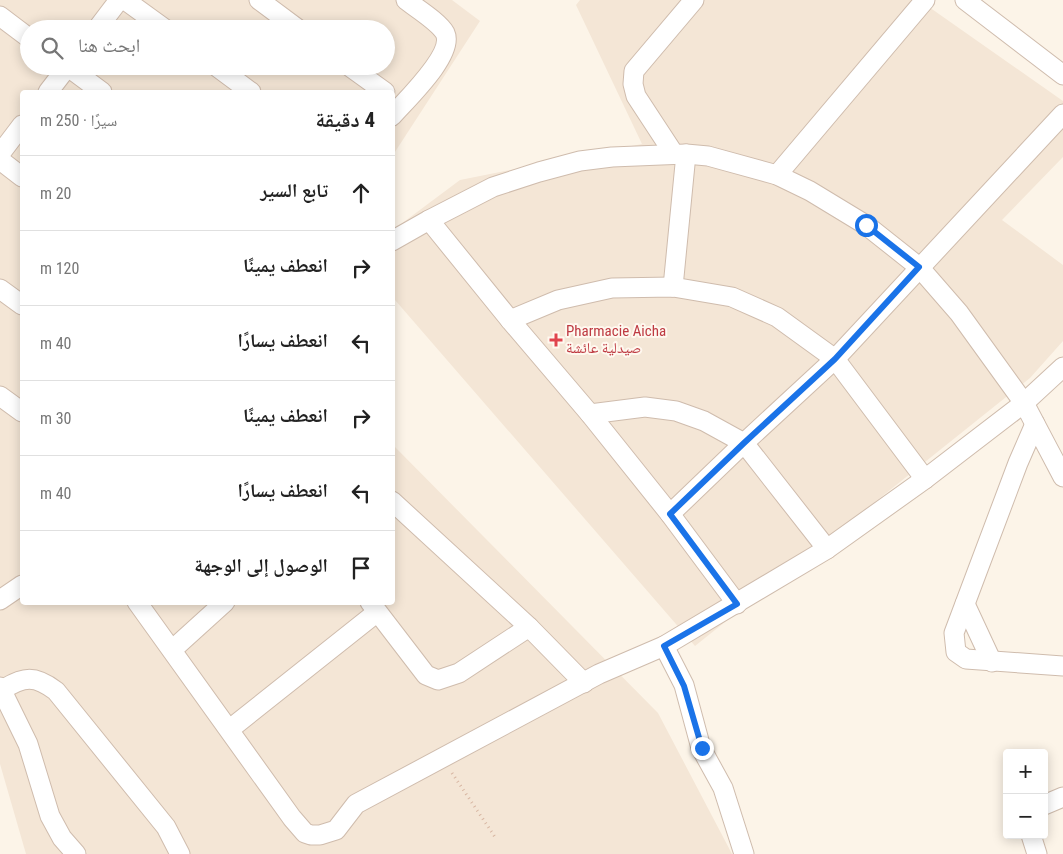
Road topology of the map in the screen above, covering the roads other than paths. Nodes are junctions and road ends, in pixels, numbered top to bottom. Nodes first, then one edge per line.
1 (119, 0) edge
2 (125, 0) edge
3 (259, 0) edge
4 (406, 0) edge
5 (694, 0) edge
6 (925, 0) edge
7 (965, 0) edge
8 (0, 16) edge
9 (104, 20) edge
10 (152, 20) edge
11 (286, 20) edge
12 (20, 31) edge
13 (61, 75) edge
14 (80, 75) edge
15 (228, 75) edge
16 (361, 75) edge
17 (1063, 75) edge
18 (50, 90) edge
19 (99, 90) edge
20 (248, 90) edge
21 (382, 90) edge
22 (396, 106) edge
23 (1063, 114) edge
24 (20, 128) edge
25 (0, 154) edge
26 (680, 154) junction
27 (0, 160) edge
28 (20, 175) edge
29 (777, 175) junction
30 (429, 220) junction
31 (395, 239) edge
32 (919, 267) junction
33 (673, 287) junction
34 (0, 289) edge
35 (20, 304) edge
36 (510, 320) junction
37 (835, 359) junction
38 (1063, 366) edge
39 (0, 396) edge
40 (1024, 403) junction
41 (20, 411) edge
42 (590, 414) junction
43 (1035, 424) junction
44 (744, 443) junction
45 (1063, 477) edge
46 (925, 479) junction
47 (395, 504) edge
48 (670, 514) junction
49 (827, 549) junction
50 (20, 586) edge
51 (0, 600) edge
52 (737, 604) junction
53 (965, 604) junction
54 (139, 605) edge
55 (222, 605) edge
56 (373, 608) edge
57 (529, 627) junction
58 (664, 646) junction
59 (172, 650) junction
60 (992, 662) junction
61 (1063, 666) edge
62 (584, 683) junction
63 (1, 688) edge
64 (230, 730) junction
65 (1063, 798) edge
66 (1048, 804) edge
67 (1033, 839) edge
68 (76, 854) edge
69 (180, 854) edge
70 (744, 854) edge
71 (1037, 854) edge

1 - 9 street
2 - 10 street
3 - 11 street
4 - 22 street
5 - 26 street
6 - 29 street
7 - 17 street
8 - 12 street
13 - 18 street
14 - 19 street
15 - 20 street
16 - 21 street
23 - 32 street
24 - 25 street
26 - 29 street
26 - 30 street
26 - 33 street
27 - 28 street
29 - 32 street
30 - 31 street
30 - 36 street
32 - 37 street
32 - 40 street
33 - 36 street
33 - 37 street
34 - 35 street
36 - 42 street
37 - 44 street
37 - 46 street
38 - 40 street
39 - 41 street
40 - 43 street
40 - 46 street
42 - 44 street
42 - 48 street
43 - 45 street
43 - 53 street
44 - 48 street
44 - 49 street
46 - 49 street
47 - 57 street
48 - 52 street
49 - 52 street
50 - 51 street
52 - 58 street
53 - 60 street
53 - 60 street
54 - 59 street
55 - 59 street
56 - 57 street
56 - 64 street
57 - 62 street
58 - 62 street
58 - 70 street
59 - 64 street
60 - 61 street
62 - 64 street
63 - 68 street
63 - 69 street
65 - 66 street
67 - 71 street

